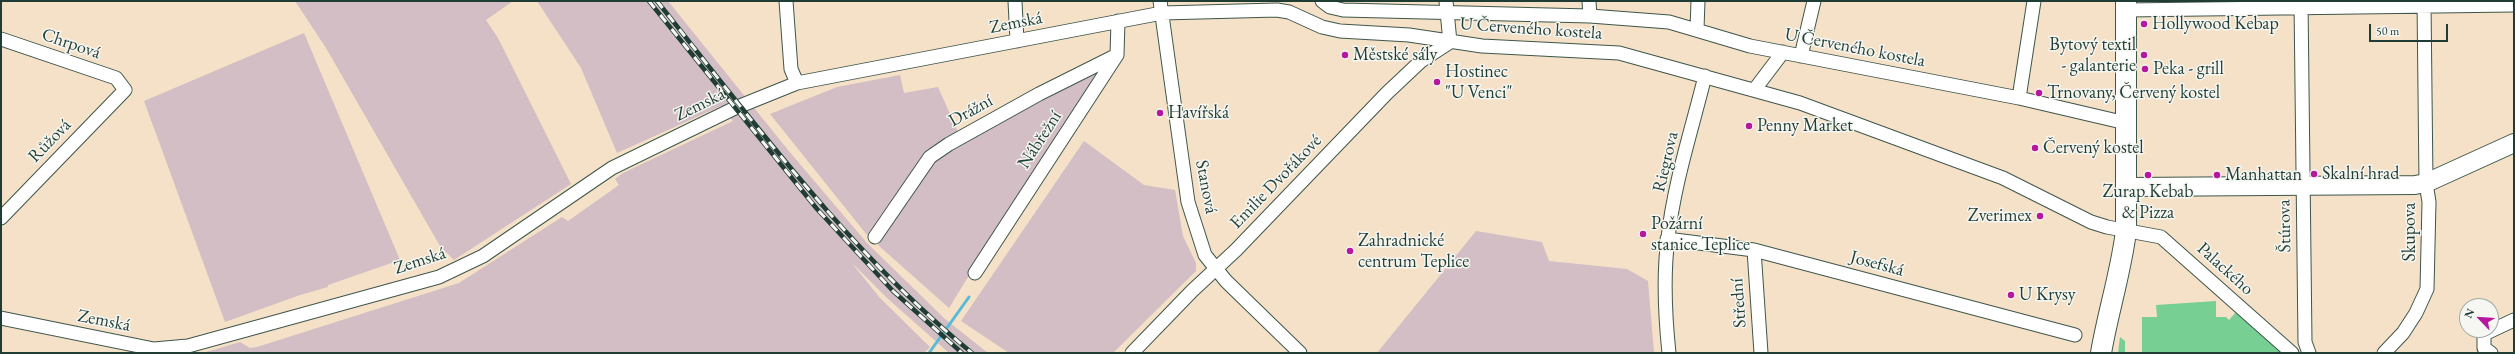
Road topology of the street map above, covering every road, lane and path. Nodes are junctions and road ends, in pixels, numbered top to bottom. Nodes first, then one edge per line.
1 (786, 1) edge
2 (1015, 1) edge
3 (1322, 1) edge
4 (1589, 1) edge
5 (1698, 1) edge
6 (1814, 1) edge
7 (2034, 1) edge
8 (2424, 4) edge
9 (2301, 5) edge
10 (2514, 5) edge
11 (2126, 6) edge
12 (1161, 7) edge
13 (1447, 7) edge
14 (1590, 16) junction
15 (1118, 21) junction
16 (1697, 29) junction
17 (1, 39) edge
18 (1017, 41) junction
19 (1450, 42) junction
20 (1783, 52) junction
21 (1117, 54) junction
22 (1801, 56) junction
23 (1705, 76) junction
24 (797, 83) junction
25 (125, 90) joint
26 (1755, 90) junction
27 (2019, 98) junction
28 (2126, 123) junction
29 (2514, 143) edge
30 (2426, 183) junction
31 (2127, 187) junction
32 (2303, 187) junction
33 (1, 218) edge
34 (2126, 231) junction
35 (875, 237) dead end
36 (1667, 239) junction
37 (1754, 250) junction
38 (1215, 269) junction
39 (975, 273) dead end
40 (1, 318) edge
41 (2510, 322) edge
42 (2075, 335) dead end
43 (2392, 350) edge
44 (1132, 353) edge
45 (1300, 353) edge
46 (1669, 353) edge
47 (1761, 353) edge
48 (2101, 353) edge
49 (2292, 353) edge
50 (2309, 353) edge
51 (2491, 353) edge

1 - 24 street
2 - 18 street
3 - 13 street
4 - 14 street
5 - 16 street
6 - 22 street
7 - 27 street
8 - 9 street
8 - 10 street
8 - 30 street, Skupova
9 - 11 street
9 - 32 street, Štúrova
11 - 28 main road
12 - 15 street, Zemská
12 - 19 street, Zemská
12 - 38 street, Stanová
13 - 14 street, U Červeného kostela
13 - 19 street, U Červeného kostela
14 - 16 street, U Červeného kostela
15 - 18 street, Zemská
15 - 21 street
16 - 20 street, U Červeného kostela
17 - 25 street, Chrpová
18 - 24 street, Zemská
19 - 23 street, U Červeného kostela
19 - 38 street, Emilie Dvořákové
20 - 22 street, U Červeného kostela
20 - 26 street
21 - 35 street, Drážní
21 - 39 street, Nábřežní
22 - 27 street, U Červeného kostela
23 - 26 street, U Červeného kostela
23 - 36 street, Riegrova
24 - 40 street, Zemská
25 - 33 street, Růžová
26 - 34 street, U Červeného kostela
27 - 28 street, U Červeného kostela
28 - 31 main road
29 - 30 street
30 - 32 street
30 - 43 street, Skupova
31 - 32 street
31 - 34 main road
32 - 50 street, Štúrova
34 - 48 main road
34 - 49 street, Palackého
36 - 37 street, Josefská
36 - 46 street, Riegrova
37 - 42 street, Josefská
37 - 47 street, Střední
38 - 44 street, Emilie Dvořákové
38 - 45 street, Stanová
41 - 51 street

